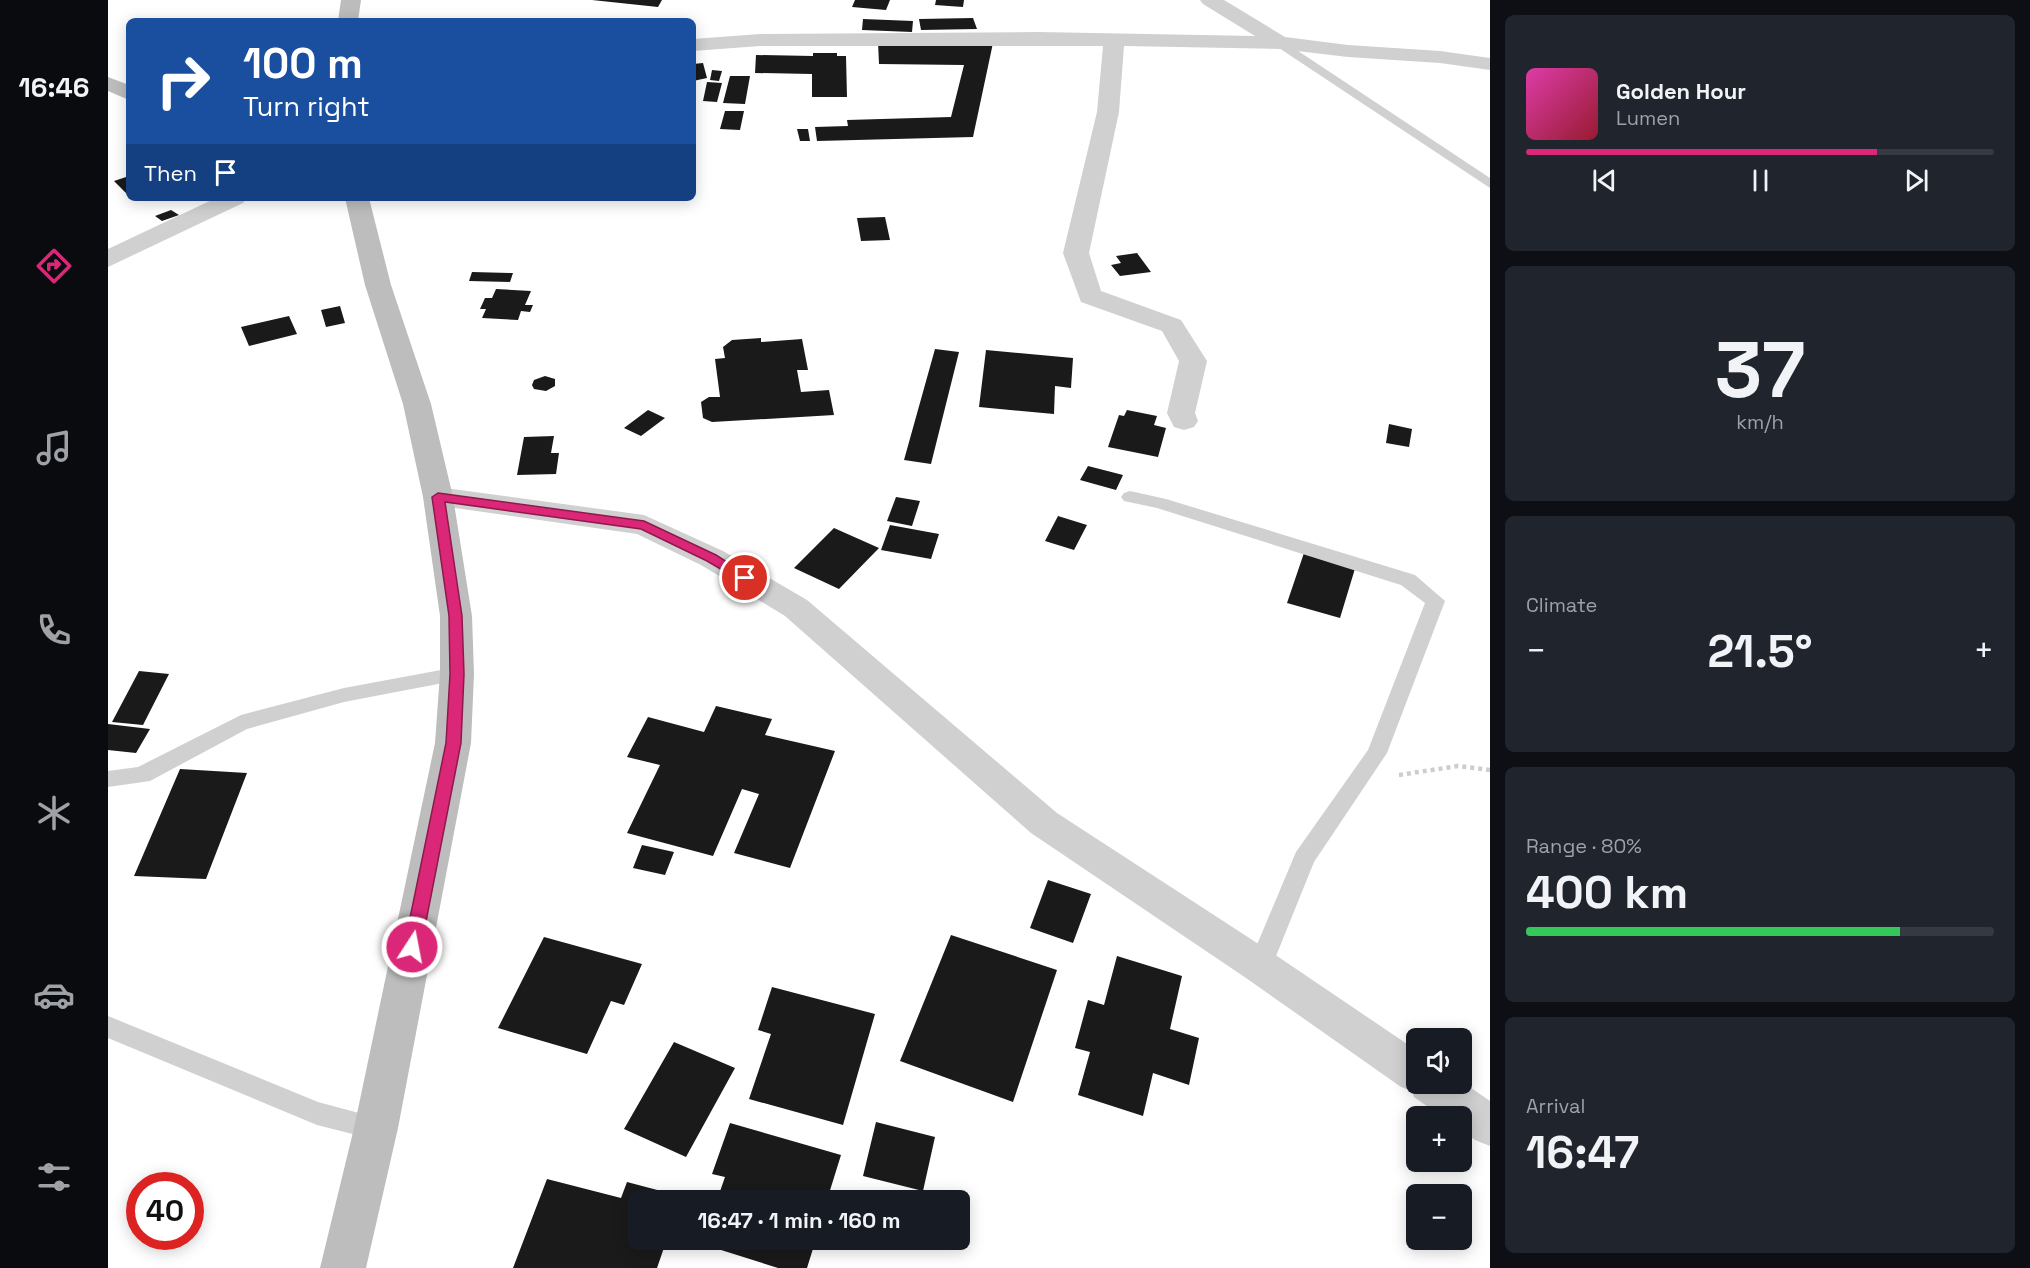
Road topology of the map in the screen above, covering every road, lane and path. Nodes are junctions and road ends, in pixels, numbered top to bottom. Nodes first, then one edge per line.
1 (351, 0) edge
2 (1210, 0) edge
3 (348, 18) edge
4 (1114, 40) junction
5 (1280, 43) junction
6 (696, 45) edge
7 (1490, 64) edge
8 (108, 82) edge
9 (126, 91) edge
10 (1490, 184) edge
11 (229, 201) edge
12 (358, 201) edge
13 (108, 259) edge
14 (1184, 421) dead end
15 (438, 497) junction
16 (1130, 497) dead end
17 (457, 674) junction
18 (1490, 770) edge
19 (108, 779) edge
20 (1350, 792) junction
21 (1260, 966) junction
22 (108, 1027) edge
23 (1406, 1067) edge
24 (1445, 1094) edge
25 (1490, 1126) edge
26 (376, 1128) junction
27 (343, 1268) edge

1 - 3 street
2 - 5 street
4 - 5 street
4 - 6 street
4 - 14 street
5 - 7 street
5 - 10 lane
8 - 9 street
11 - 13 street
12 - 15 street
15 - 17 street
15 - 21 street
16 - 20 lane
17 - 19 lane
17 - 26 street
18 - 20 path
20 - 21 lane
21 - 23 street
22 - 26 lane
24 - 25 street
26 - 27 street

